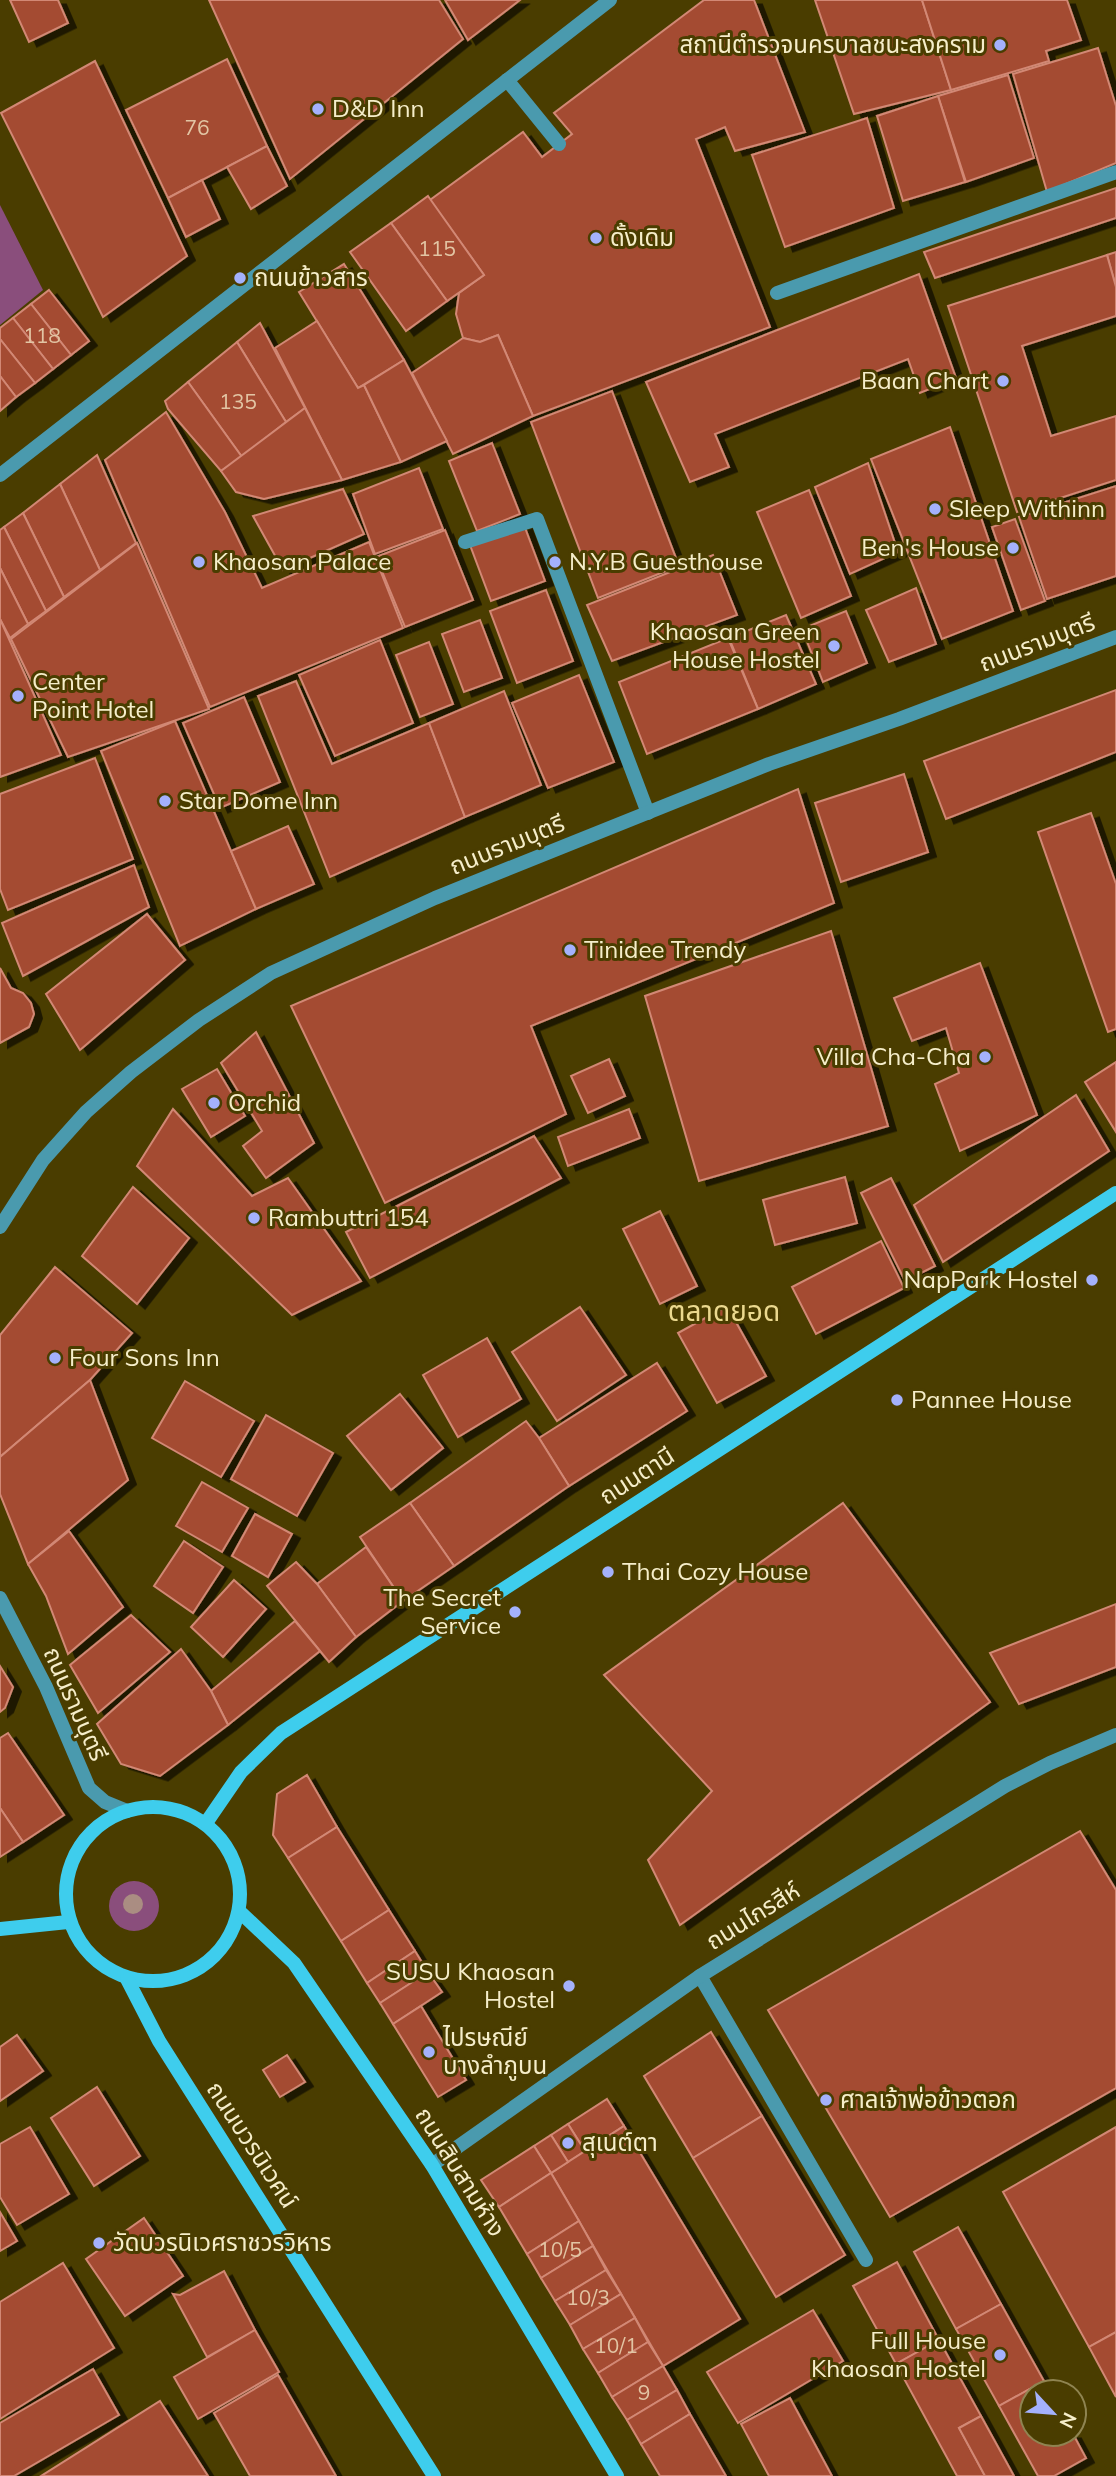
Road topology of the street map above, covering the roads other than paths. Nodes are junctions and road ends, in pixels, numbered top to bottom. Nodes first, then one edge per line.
1 (610, 0) edge
2 (507, 80) junction
3 (559, 144) dead end
4 (1116, 173) edge
5 (777, 293) dead end
6 (0, 475) edge
7 (465, 542) dead end
8 (1116, 637) edge
9 (648, 813) junction
10 (1116, 1193) edge
11 (0, 1227) edge
12 (0, 1598) edge
13 (1116, 1735) edge
14 (127, 1811) junction
15 (206, 1823) junction
16 (239, 1911) junction
17 (68, 1922) junction
18 (0, 1929) edge
19 (700, 1976) junction
20 (127, 1979) junction
21 (432, 2165) junction
22 (866, 2260) dead end
23 (434, 2476) edge
24 (617, 2476) edge

1 - 2 street
2 - 3 street
2 - 6 street
4 - 5 street
7 - 9 street
8 - 9 street, ถนนรามบุตรี
9 - 11 street, ถนนรามบุตรี
10 - 15 street, ถนนตานี
12 - 14 street, ถนนรามบุตรี
13 - 19 street, ถนนไกรสีห์
14 - 15 street
14 - 17 street
15 - 16 street
16 - 20 street
16 - 21 street, ถนนสิบสามห้าง
17 - 18 street
17 - 20 street
19 - 21 street, ถนนไกรสีห์
19 - 22 street
20 - 23 street, ถนนบวรนิเวศน์
21 - 24 street, ถนนสิบสามห้าง

